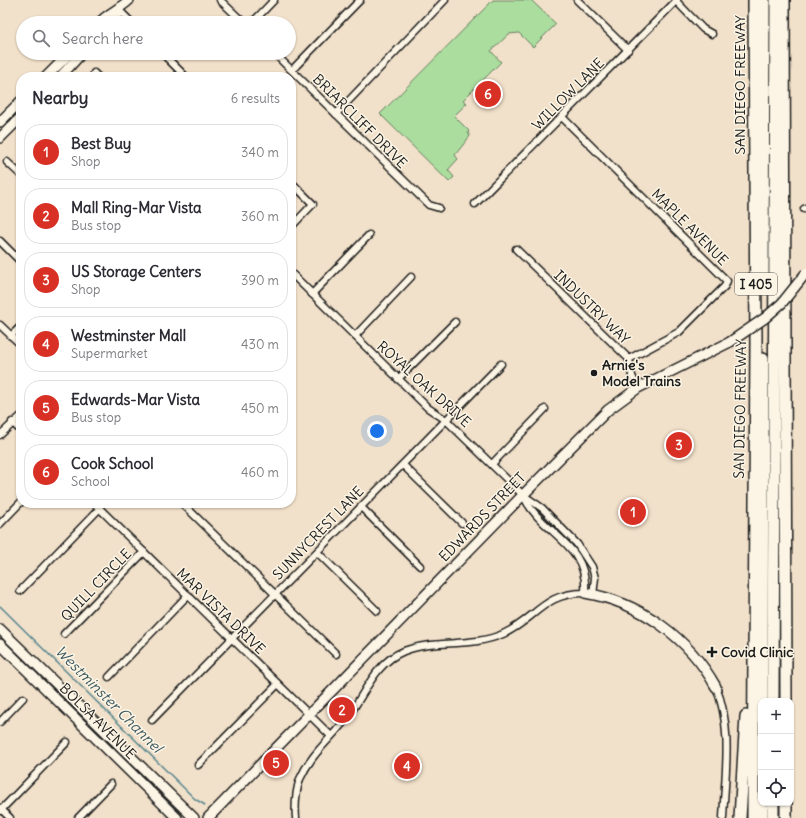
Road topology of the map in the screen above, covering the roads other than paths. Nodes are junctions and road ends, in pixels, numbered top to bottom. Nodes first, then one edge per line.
1 (129, 0) edge
2 (220, 0) edge
3 (274, 0) edge
4 (360, 0) edge
5 (445, 0) edge
6 (577, 0) edge
7 (676, 0) edge
8 (754, 0) edge
9 (764, 0) edge
10 (776, 0) edge
11 (784, 0) edge
12 (119, 10) junction
13 (105, 16) edge
14 (116, 16) edge
15 (125, 16) edge
16 (237, 16) edge
17 (259, 16) edge
18 (712, 34) dead end
19 (628, 50) junction
20 (63, 60) edge
21 (76, 60) edge
22 (169, 60) edge
23 (281, 60) edge
24 (292, 70) joint
25 (51, 72) edge
26 (65, 72) edge
27 (181, 72) edge
28 (296, 74) edge
29 (16, 106) edge
30 (336, 114) junction
31 (562, 117) junction
32 (0, 122) edge
33 (16, 122) edge
34 (0, 138) edge
35 (7, 162) dead end
36 (16, 170) edge
37 (296, 187) edge
38 (475, 204) dead end
39 (439, 208) dead end
40 (296, 222) edge
41 (369, 235) dead end
42 (0, 241) edge
43 (516, 249) dead end
44 (16, 257) edge
45 (806, 273) edge
46 (411, 277) dead end
47 (296, 278) edge
48 (312, 294) junction
49 (455, 322) dead end
50 (0, 325) edge
51 (16, 331) edge
52 (11, 336) junction
53 (355, 336) junction
54 (16, 340) edge
55 (629, 359) junction
56 (501, 364) dead end
57 (398, 379) junction
58 (638, 388) junction
59 (545, 409) dead end
60 (16, 419) edge
61 (446, 420) junction
62 (12, 422) junction
63 (16, 426) edge
64 (0, 435) edge
65 (492, 464) junction
66 (402, 465) junction
67 (523, 495) junction
68 (16, 507) edge
69 (361, 507) junction
70 (100, 508) joint
71 (187, 508) edge
72 (462, 523) dead end
73 (0, 524) edge
74 (144, 552) junction
75 (317, 552) junction
76 (420, 566) dead end
77 (758, 568) junction
78 (20, 591) dead end
79 (275, 594) junction
80 (589, 594) junction
81 (188, 595) junction
82 (758, 609) junction
83 (377, 611) dead end
84 (1, 631) edge
85 (64, 634) dead end
86 (232, 638) junction
87 (0, 644) edge
88 (753, 650) junction
89 (336, 654) dead end
90 (762, 672) junction
91 (109, 677) dead end
92 (278, 684) junction
93 (716, 687) joint
94 (23, 698) dead end
95 (762, 698) edge
96 (773, 698) edge
97 (786, 698) edge
98 (310, 714) junction
99 (152, 720) dead end
100 (0, 722) edge
101 (331, 736) junction
102 (67, 742) dead end
103 (753, 762) junction
104 (198, 765) dead end
105 (111, 784) dead end
106 (762, 806) edge
107 (773, 806) edge
108 (786, 806) edge
109 (0, 809) edge
110 (10, 818) edge
111 (78, 818) edge
112 (177, 818) edge
113 (194, 818) edge
114 (208, 818) edge
115 (296, 818) edge
116 (723, 818) edge
117 (740, 818) edge
118 (753, 818) edge
119 (762, 818) edge
120 (773, 818) edge
121 (786, 818) edge

1 - 12 street
2 - 16 street
3 - 17 street
4 - 24 street
5 - 30 street
6 - 19 street
7 - 18 street
7 - 19 street, WILLOW LANE
8 - 77 highway, SAN DIEGO FREEWAY / I 405
9 - 77 highway
10 - 96 highway
11 - 97 highway, I 405
12 - 13 street
12 - 14 street
12 - 15 street
19 - 31 street, WILLOW LANE
20 - 25 street
21 - 26 street
22 - 27 street
23 - 24 street, BRIARCLIFF DRIVE
28 - 30 street, BRIARCLIFF DRIVE
29 - 32 street
30 - 39 street, BRIARCLIFF DRIVE
31 - 38 street, WILLOW LANE
31 - 55 street, MAPLE AVENUE
33 - 34 street
35 - 36 street
37 - 40 street
41 - 48 street
42 - 44 street
43 - 55 street, INDUSTRY WAY
45 - 58 street, EDWARDS STREET, bridge
46 - 53 street
47 - 48 street, ROYAL OAK DRIVE
48 - 53 street, ROYAL OAK DRIVE
49 - 57 street
50 - 52 street
51 - 52 street
52 - 54 street
53 - 57 street, ROYAL OAK DRIVE
55 - 58 street, INDUSTRY WAY
56 - 61 street, SUNNYCREST LANE
57 - 61 street, ROYAL OAK DRIVE
58 - 67 street, EDWARDS STREET
59 - 65 street
60 - 62 street
61 - 65 street, ROYAL OAK DRIVE
61 - 66 street, SUNNYCREST LANE
62 - 63 street
62 - 64 street
65 - 67 street, ROYAL OAK DRIVE
66 - 69 street, SUNNYCREST LANE
66 - 72 street
67 - 80 street
67 - 80 street
67 - 98 street, EDWARDS STREET
68 - 73 street
69 - 75 street, SUNNYCREST LANE
69 - 76 street
70 - 74 street, MAR VISTA DRIVE
70 - 78 street
71 - 79 street
74 - 81 street, MAR VISTA DRIVE
74 - 85 street, QUILL CIRCLE
75 - 79 street, SUNNYCREST LANE
75 - 83 street
77 - 82 highway, SAN DIEGO FREEWAY / I 405
79 - 86 street, SUNNYCREST LANE
79 - 89 street
80 - 93 street
80 - 101 street
81 - 86 street, MAR VISTA DRIVE
81 - 91 street
82 - 88 highway, SAN DIEGO FREEWAY / I 405
82 - 90 highway
84 - 113 street, BOLSA AVENUE
86 - 92 street, MAR VISTA DRIVE
86 - 99 street, SUNNYCREST LANE
87 - 112 street, BOLSA AVENUE
88 - 103 highway, SAN DIEGO FREEWAY / I 405
88 - 117 highway
90 - 95 highway
90 - 103 highway
92 - 98 street, MAR VISTA DRIVE
92 - 104 street
93 - 116 street
94 - 100 street
98 - 101 street, MAR VISTA DRIVE
98 - 114 street, EDWARDS STREET
101 - 115 street
102 - 109 street
103 - 118 highway, SAN DIEGO FREEWAY / I 405
105 - 111 street
106 - 119 highway
107 - 120 highway
108 - 121 highway
109 - 110 street

